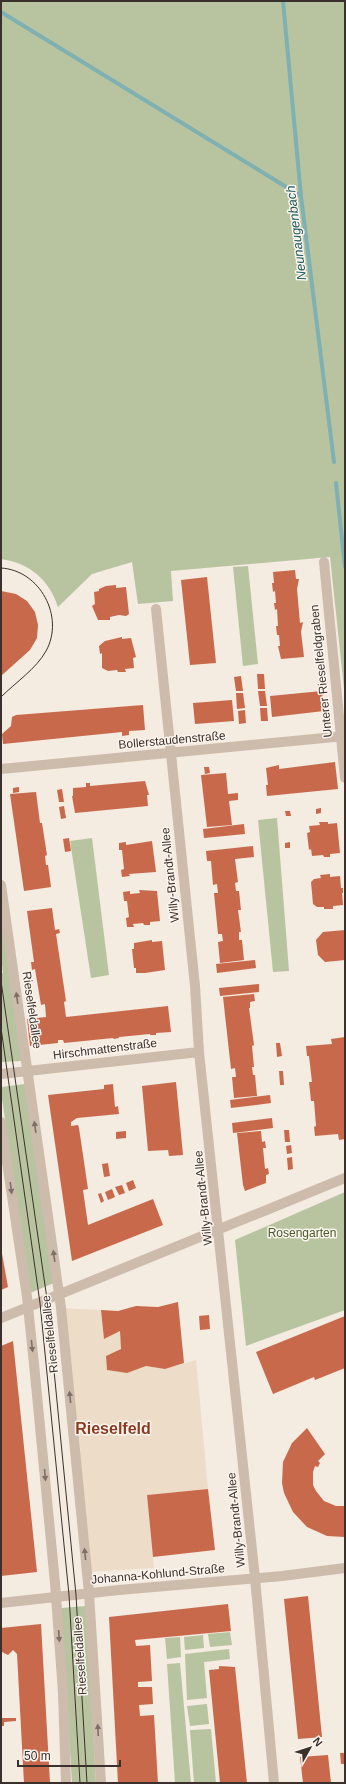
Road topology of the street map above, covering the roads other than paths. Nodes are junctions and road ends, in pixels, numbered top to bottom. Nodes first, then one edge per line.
1 (324, 562) dead end
2 (156, 609) dead end
3 (343, 736) edge
4 (171, 753) junction
5 (1, 769) edge
6 (345, 778) edge
7 (1, 885) edge
8 (200, 1052) junction
9 (27, 1071) junction
10 (1, 1074) edge
11 (1, 1122) edge
12 (345, 1178) edge
13 (219, 1229) junction
14 (59, 1294) junction
15 (28, 1307) junction
16 (1, 1318) edge
17 (345, 1568) edge
18 (255, 1578) junction
19 (89, 1593) junction
20 (56, 1597) junction
21 (1, 1603) edge
22 (66, 1783) edge
23 (101, 1783) edge
24 (274, 1783) edge

1 - 3 street, Unterer Rieselfeldgraben
2 - 4 street, Willy-Brandt-Allee
3 - 4 street, Bollerstaudenstraße
3 - 6 street, Unterer Rieselfeldgraben
4 - 5 street, Bollerstaudenstraße
4 - 8 street, Willy-Brandt-Allee
9 -> 7 street, Rieselfeldallee
8 - 9 street, Hirschmattenstraße
8 - 13 street, Willy-Brandt-Allee
9 - 10 street, Hirschmattenstraße
14 -> 9 street, Rieselfeldallee
11 -> 15 street, Rieselfeldallee
12 - 13 street
13 - 14 street
13 - 18 street, Willy-Brandt-Allee
14 - 15 street
19 -> 14 street, Rieselfeldallee
15 - 16 street
15 -> 20 street, Rieselfeldallee
17 - 18 street, Johanna-Kohlund-Straße
18 - 19 street, Johanna-Kohlund-Straße
18 - 24 street, Willy-Brandt-Allee
19 - 20 street, Johanna-Kohlund-Straße
23 -> 19 street, Rieselfeldallee
20 - 21 street, Johanna-Kohlund-Straße
20 -> 22 street, Rieselfeldallee

